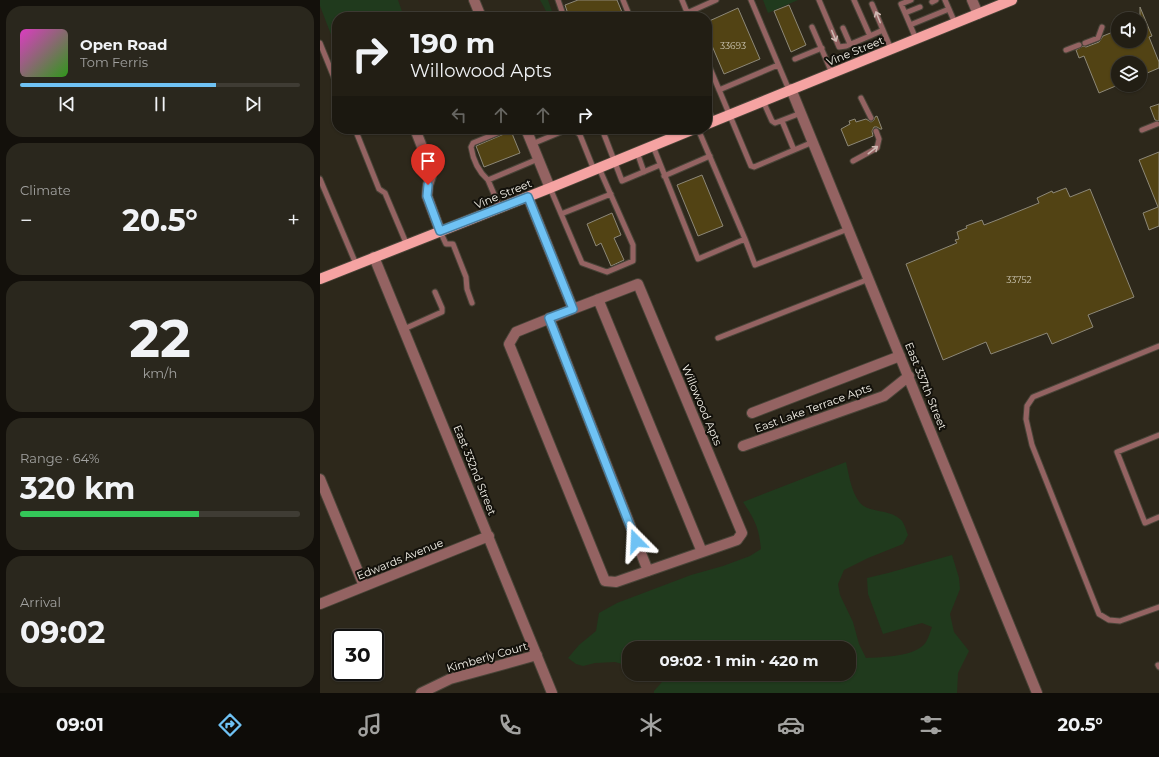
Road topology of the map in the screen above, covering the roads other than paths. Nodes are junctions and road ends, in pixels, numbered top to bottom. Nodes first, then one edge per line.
1 (474, 0) edge
2 (558, 0) edge
3 (623, 0) edge
4 (682, 0) edge
5 (716, 0) edge
6 (751, 0) edge
7 (819, 0) edge
8 (854, 0) edge
9 (911, 0) edge
10 (945, 0) edge
11 (972, 0) edge
12 (1012, 0) edge
13 (872, 4) dead end
14 (920, 7) dead end
15 (949, 9) junction
16 (479, 12) edge
17 (562, 12) edge
18 (628, 12) edge
19 (687, 12) edge
20 (694, 12) edge
21 (905, 13) junction
22 (978, 14) junction
23 (955, 23) junction
24 (910, 25) junction
25 (812, 27) dead end
26 (1102, 27) dead end
27 (843, 28) dead end
28 (883, 30) junction
29 (870, 36) junction
30 (916, 39) junction
31 (320, 43) edge
32 (1084, 43) dead end
33 (850, 44) junction
34 (1079, 45) dead end
35 (822, 48) junction
36 (891, 49) junction
37 (1066, 50) dead end
38 (795, 59) dead end
39 (778, 65) junction
40 (332, 73) edge
41 (712, 73) edge
42 (832, 73) junction
43 (719, 90) junction
44 (790, 90) junction
45 (861, 98) dead end
46 (763, 101) junction
47 (801, 113) junction
48 (729, 115) junction
49 (871, 118) dead end
50 (712, 121) edge
51 (782, 121) junction
52 (1157, 124) dead end
53 (1142, 130) dead end
54 (876, 131) dead end
55 (357, 134) edge
56 (417, 134) edge
57 (495, 134) edge
58 (528, 134) edge
59 (556, 134) edge
60 (579, 134) edge
61 (604, 134) edge
62 (675, 134) edge
63 (700, 134) edge
64 (813, 142) junction
65 (532, 144) junction
66 (653, 146) junction
67 (794, 150) junction
68 (637, 152) junction
69 (710, 156) junction
70 (538, 159) junction
71 (853, 161) dead end
72 (614, 162) junction
73 (660, 166) junction
74 (597, 169) junction
75 (644, 172) junction
76 (664, 176) junction
77 (320, 178) edge
78 (488, 180) junction
79 (550, 188) junction
80 (611, 194) junction
81 (528, 197) junction
82 (500, 208) junction
83 (561, 214) junction
84 (848, 229) junction
85 (440, 231) junction
86 (745, 239) junction
87 (407, 245) junction
88 (374, 257) junction
89 (356, 264) junction
90 (320, 279) edge
91 (869, 279) junction
92 (435, 292) dead end
93 (598, 300) junction
94 (472, 303) dead end
95 (573, 309) junction
96 (549, 318) junction
97 (404, 329) junction
98 (718, 338) dead end
99 (1159, 346) edge
100 (900, 356) junction
101 (909, 376) junction
102 (752, 413) dead end
103 (1159, 435) edge
104 (743, 446) dead end
105 (320, 479) edge
106 (1159, 517) edge
107 (489, 536) junction
108 (702, 552) junction
109 (648, 571) junction
110 (364, 586) junction
111 (320, 604) edge
112 (1159, 607) edge
113 (537, 655) junction
114 (421, 693) edge
115 (552, 693) edge
116 (1037, 693) edge

1 - 16 street
2 - 17 lane
3 - 18 lane
4 - 19 lane
5 - 20 lane
6 - 39 lane
7 -> 33 lane
8 - 29 lane
9 - 21 lane
10 - 15 lane
11 - 22 street
12 - 22 main road, Vine Street
28 -> 13 lane
14 - 21 lane
15 - 23 lane
15 - 24 lane
21 - 24 lane
22 - 23 main road, Vine Street
23 - 30 main road, Vine Street
24 - 30 lane
25 - 35 lane
26 - 32 lane
27 - 33 lane
28 - 29 lane
28 - 36 lane
29 - 33 lane
30 - 36 main road, Vine Street
31 - 40 lane
34 - 37 lane
35 - 38 lane
35 - 42 lane
36 - 42 main road, Vine Street
39 - 43 lane
39 - 44 lane
41 - 43 lane
42 - 44 main road, Vine Street
43 - 48 lane
44 - 46 main road, Vine Street
44 - 47 street, East 337th Street
45 - 49 lane
46 - 48 main road, Vine Street
46 - 51 lane
47 - 51 lane
47 - 64 street, East 337th Street
48 - 50 main road, Vine Street
48 - 67 lane
51 - 67 lane
52 - 53 lane
71 -> 54 lane
55 - 87 lane
56 - 85 street
57 - 78 lane
58 - 65 street
59 - 65 lane
60 - 74 lane
61 - 72 lane
62 - 66 main road, Vine Street
63 - 69 lane
64 - 67 lane
64 - 84 street, East 337th Street
65 - 70 street
66 - 68 main road, Vine Street
66 - 73 lane
68 - 72 main road, Vine Street
68 - 75 lane
69 - 76 lane
69 - 86 lane
70 - 78 lane
70 - 79 street
72 - 74 main road, Vine Street
72 - 75 lane
73 - 75 lane
73 - 76 lane
74 - 79 main road, Vine Street
74 - 80 lane
76 - 86 lane
77 - 89 lane
78 - 82 lane
79 - 81 main road, Vine Street
79 - 83 lane
80 - 83 lane
80 - 83 lane
81 - 82 main road, Vine Street
81 - 95 street
82 - 85 main road, Vine Street
84 - 86 lane
84 - 91 street, East 337th Street
85 - 87 main road, Vine Street
85 - 94 lane
87 - 88 main road, Vine Street
88 - 89 main road, Vine Street
88 - 97 street, East 332nd Street
89 - 90 main road, Vine Street
91 - 98 lane
91 - 100 street, East 337th Street
92 - 97 lane
93 - 95 street, Willowood Apts
93 - 108 street
93 - 108 street, Willowood Apts
95 - 96 street, Willowood Apts
96 - 109 street
96 - 109 street, Willowood Apts
97 - 107 street, East 332nd Street
99 - 112 lane
100 - 101 street, East 337th Street
100 - 102 street, East Lake Terrace Apts
101 - 104 street, East Lake Terrace Apts
101 - 116 street, East 337th Street
103 - 106 lane
105 - 110 street
107 - 110 street, Edwards Avenue
107 - 113 street, East 332nd Street
108 - 109 street, Willowood Apts
110 - 111 street, Edwards Avenue
113 - 114 street, Kimberly Court
113 - 115 street, East 332nd Street

